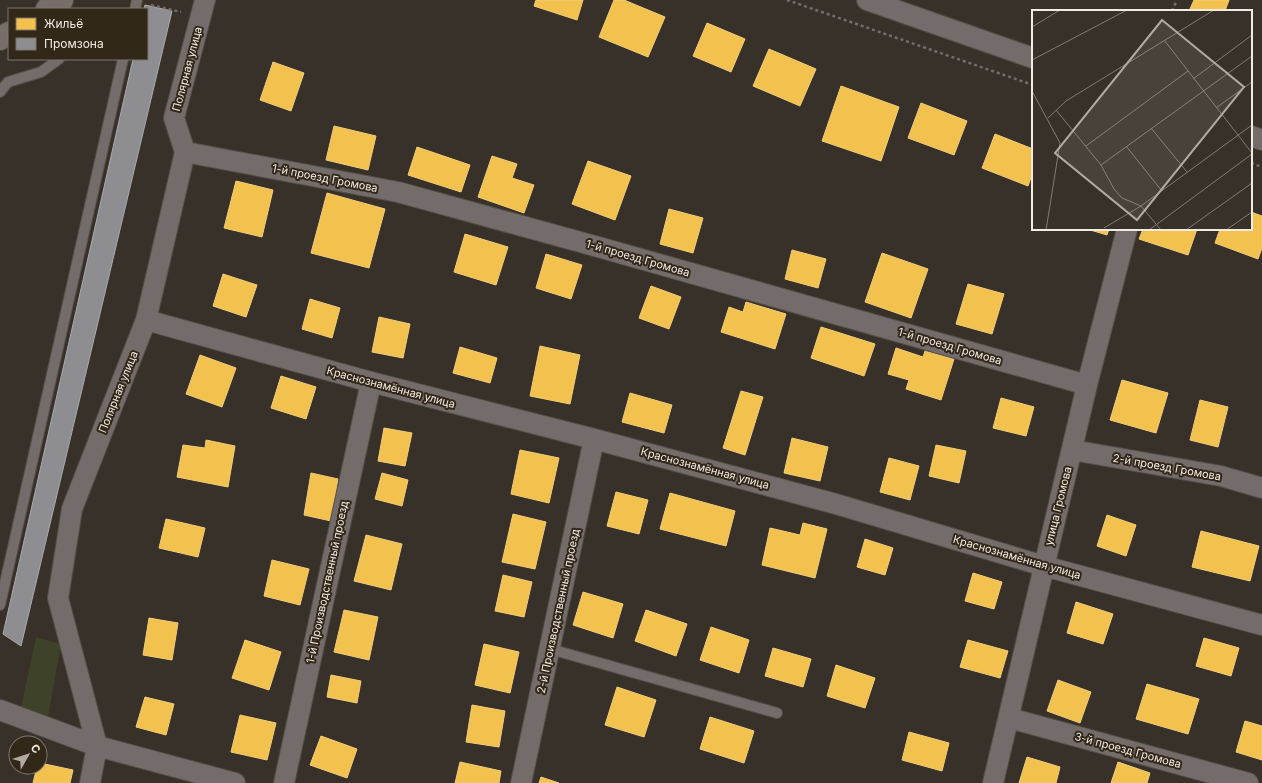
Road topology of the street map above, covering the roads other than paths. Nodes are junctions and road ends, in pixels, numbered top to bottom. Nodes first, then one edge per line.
1 (62, 0) edge
2 (866, 0) edge
3 (49, 8) edge
4 (202, 9) edge
5 (1032, 58) edge
6 (58, 60) edge
7 (123, 60) edge
8 (0, 92) edge
9 (1252, 136) edge
10 (1262, 140) edge
11 (185, 152) junction
12 (1128, 230) edge
13 (146, 320) junction
14 (371, 382) junction
15 (1087, 385) junction
16 (594, 438) junction
17 (1072, 450) junction
18 (1262, 488) edge
19 (1044, 566) junction
20 (0, 605) edge
21 (1262, 625) edge
22 (550, 649) junction
23 (0, 710) edge
24 (777, 713) dead end
25 (1009, 718) junction
26 (98, 746) junction
27 (90, 783) edge
28 (234, 783) edge
29 (284, 783) edge
30 (521, 783) edge
31 (993, 783) edge
32 (1248, 783) edge

1 - 3 street
2 - 5 street
4 - 11 street, Полярная улица
6 - 8 lane
7 - 20 lane
9 - 10 street
11 - 13 street, Полярная улица
11 - 15 street, 1-й проезд Громова
12 - 15 street, улица Громова
13 - 14 street, Краснознамённая улица
13 - 26 street, Полярная улица
14 - 16 street, Краснознамённая улица
14 - 29 street, 1-й Производственный проезд
15 - 17 street, улица Громова
16 - 19 street, Краснознамённая улица
16 - 22 street, 2-й Производственный проезд
17 - 18 street, 2-й проезд Громова
17 - 19 street, улица Громова
19 - 21 street, Краснознамённая улица
19 - 25 street, улица Громова
22 - 24 lane
22 - 30 street, 2-й Производственный проезд
23 - 26 street
25 - 31 street, улица Громова
25 - 32 street, 3-й проезд Громова
26 - 27 street, Полярная улица
26 - 28 street

